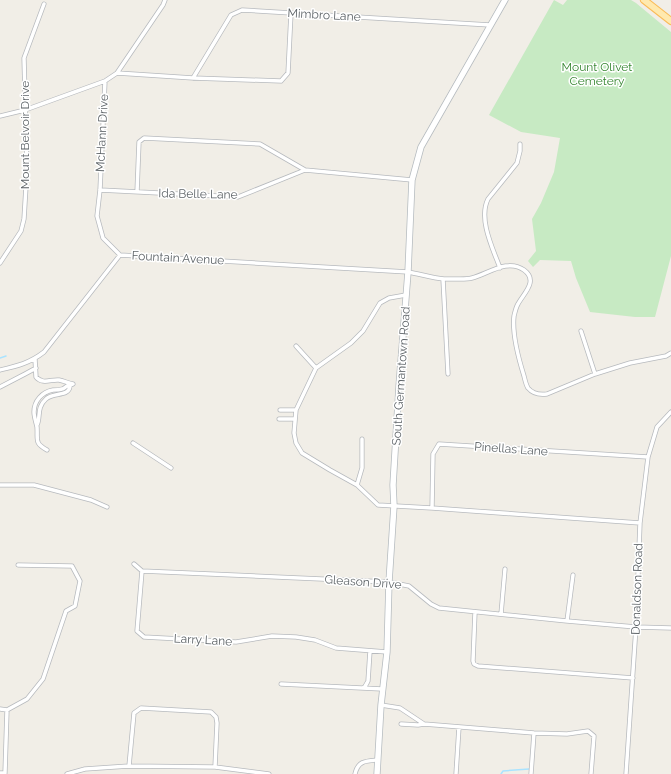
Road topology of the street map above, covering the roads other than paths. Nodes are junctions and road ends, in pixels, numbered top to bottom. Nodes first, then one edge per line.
1 (165, 0) edge
2 (505, 0) edge
3 (644, 0) edge
4 (44, 4) dead end
5 (291, 13) junction
6 (671, 22) edge
7 (490, 25) junction
8 (117, 73) junction
9 (193, 78) junction
10 (105, 81) junction
11 (25, 110) junction
12 (0, 116) edge
13 (520, 144) dead end
14 (305, 170) junction
15 (412, 180) junction
16 (100, 190) junction
17 (137, 192) junction
18 (120, 254) junction
19 (0, 263) edge
20 (500, 268) junction
21 (408, 272) junction
22 (443, 279) junction
23 (406, 295) junction
24 (581, 331) dead end
25 (296, 346) dead end
26 (671, 352) edge
27 (35, 358) junction
28 (36, 368) junction
29 (316, 368) junction
30 (0, 370) edge
31 (448, 374) dead end
32 (595, 374) junction
33 (0, 387) edge
34 (280, 410) dead end
35 (296, 410) junction
36 (671, 412) edge
37 (280, 419) dead end
38 (295, 420) junction
39 (362, 439) dead end
40 (133, 443) dead end
41 (48, 450) dead end
42 (648, 457) junction
43 (171, 468) dead end
44 (0, 484) edge
45 (357, 485) junction
46 (394, 506) junction
47 (107, 507) dead end
48 (432, 508) junction
49 (640, 523) junction
50 (134, 564) dead end
51 (18, 565) dead end
52 (505, 569) dead end
53 (142, 570) junction
54 (573, 575) dead end
55 (389, 582) junction
56 (475, 612) junction
57 (501, 614) junction
58 (567, 621) junction
59 (636, 627) junction
60 (671, 628) edge
61 (370, 651) junction
62 (387, 652) junction
63 (633, 678) junction
64 (281, 684) dead end
65 (364, 688) junction
66 (382, 689) junction
67 (381, 705) junction
68 (0, 709) edge
69 (7, 710) junction
70 (401, 724) dead end
71 (424, 724) junction
72 (459, 727) junction
73 (534, 733) junction
74 (377, 760) junction
75 (129, 766) junction
76 (215, 767) junction
77 (0, 773) edge
78 (67, 774) edge
79 (269, 774) edge
80 (355, 774) edge
81 (377, 774) edge
82 (456, 774) edge
83 (531, 774) edge
84 (591, 774) edge
85 (626, 774) edge

1 - 8 street, McHann Drive
2 - 7 main road, South Germantown Road
3 - 6 main road
4 - 11 street, Mount Belvoir Drive
5 - 7 street, Mimbro Lane
5 - 9 street, Mimbro Lane
5 - 9 street
7 - 15 main road, South Germantown Road
8 - 9 street
8 - 10 street, McHann Drive
10 - 11 street
10 - 16 street, McHann Drive
11 - 12 street
11 - 19 street, Mount Belvoir Drive
13 - 20 street
14 - 15 street, Ida Belle Lane
14 - 17 street, Ida Belle Lane
14 - 17 street
15 - 21 main road, South Germantown Road
16 - 17 street, Ida Belle Lane
16 - 18 street, McHann Drive
18 - 21 street, Fountain Avenue
18 - 27 street, Fountain Avenue
20 - 22 street, Fountain Avenue
20 - 32 street, Fountain Avenue
21 - 22 street, Fountain Avenue
21 - 23 main road, South Germantown Road
22 - 31 street
23 - 29 street
23 - 46 main road, South Germantown Road
24 - 32 street
25 - 29 street
26 - 32 street
27 - 28 street
27 - 30 street, Fountain Avenue
28 - 33 street
28 - 41 street
29 - 35 street
34 - 35 street
35 - 38 street
36 - 42 street, Donaldson Road
37 - 38 street
38 - 45 street
39 - 45 street
40 - 43 street
42 - 48 street, Pinellas Lane
42 - 49 street, Donaldson Road
44 - 47 street
45 - 46 street
46 - 48 street
46 - 55 main road, South Germantown Road
48 - 49 street
49 - 59 street, Donaldson Road
50 - 53 street
51 - 69 street
52 - 57 street
53 - 55 street, Gleason Drive
53 - 61 street, Larry Lane
54 - 58 street
55 - 56 street, Gleason Drive
55 - 62 main road, South Germantown Road
56 - 57 street, Gleason Drive
56 - 63 street
57 - 58 street, Gleason Drive
58 - 59 street, Gleason Drive
59 - 60 street, Gleason Drive
59 - 63 street, Donaldson Road
61 - 62 street, Larry Lane
61 - 65 street
62 - 66 main road, South Germantown Road
63 - 85 street, Donaldson Road
64 - 65 street
65 - 66 street
66 - 67 main road, South Germantown Road
67 - 71 street
67 - 74 main road, South Germantown Road
68 - 69 street
69 - 77 street
70 - 71 street
71 - 72 street
72 - 73 street
72 - 82 street
73 - 83 street
73 - 84 street
74 - 80 street
74 - 81 main road, South Germantown Road
75 - 76 street
75 - 76 street
75 - 78 street
76 - 79 street

